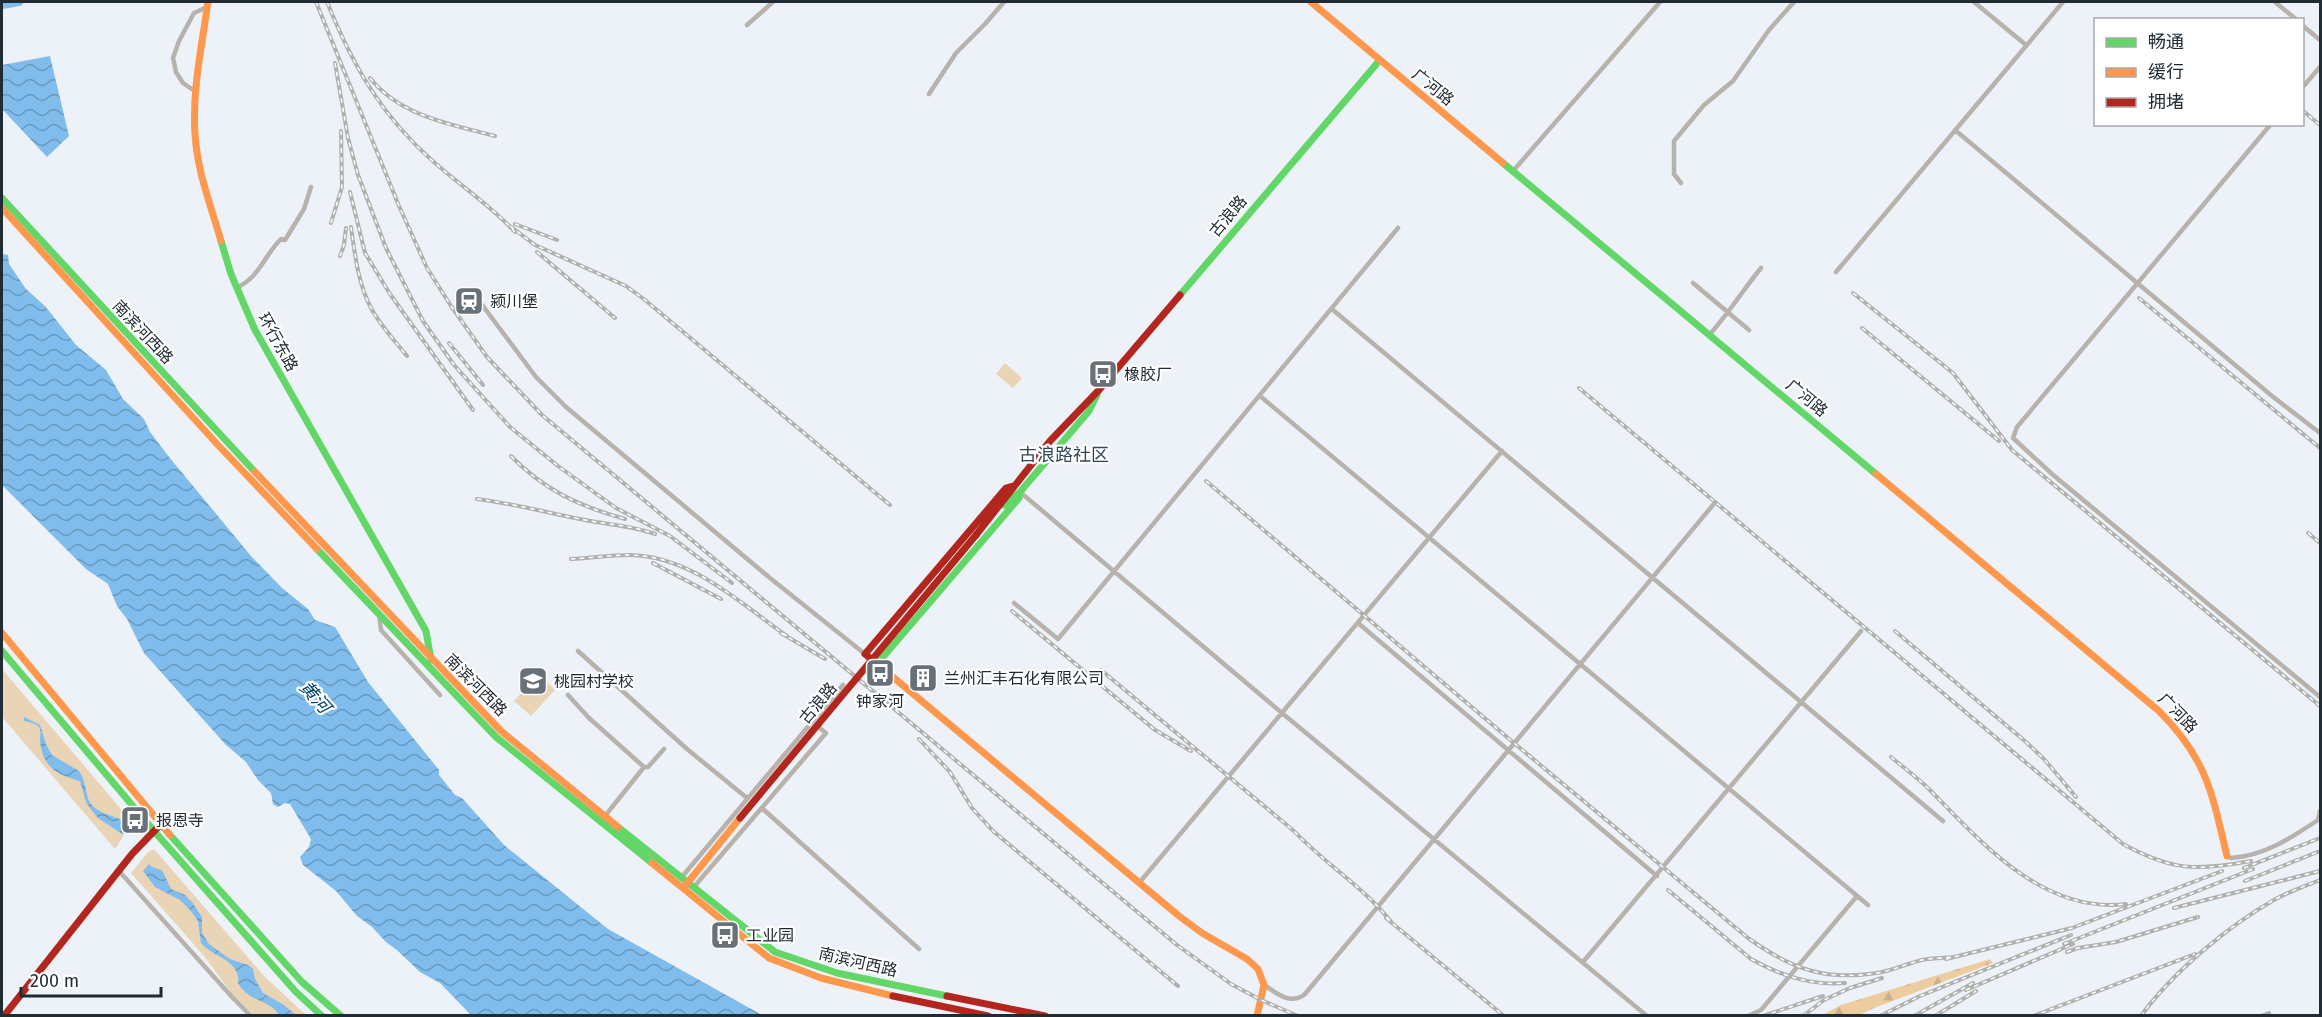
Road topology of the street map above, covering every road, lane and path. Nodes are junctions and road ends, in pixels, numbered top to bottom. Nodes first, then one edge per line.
1 (773, 2) edge
2 (1004, 2) edge
3 (1311, 2) edge
4 (1660, 2) edge
5 (1794, 2) edge
6 (1974, 2) edge
7 (2063, 2) edge
8 (2275, 2) edge
9 (208, 4) edge
10 (2294, 18) edge
11 (747, 25) dead end
12 (2304, 26) edge
13 (2320, 40) edge
14 (2026, 45) junction
15 (1379, 61) junction
16 (2320, 67) edge
17 (2304, 86) edge
18 (196, 93) junction
19 (929, 94) dead end
20 (2269, 126) edge
21 (1955, 130) junction
22 (1514, 171) junction
23 (1681, 183) dead end
24 (310, 187) dead end
25 (2, 198) edge
26 (2, 208) edge
27 (1398, 228) dead end
28 (1761, 268) dead end
29 (1836, 272) dead end
30 (2137, 282) junction
31 (1693, 283) dead end
32 (236, 288) junction
33 (471, 290) dead end
34 (1333, 310) junction
35 (1727, 311) junction
36 (1749, 330) dead end
37 (1710, 334) junction
38 (1100, 390) junction
39 (1260, 396) junction
40 (2320, 433) edge
41 (1502, 451) junction
42 (1013, 486) junction
43 (1020, 492) junction
44 (1713, 505) dead end
45 (976, 535) junction
46 (1429, 538) junction
47 (1114, 572) junction
48 (1654, 577) junction
49 (1014, 603) dead end
50 (379, 613) junction
51 (1358, 623) junction
52 (1861, 631) dead end
53 (2, 633) edge
54 (2, 651) edge
55 (578, 651) dead end
56 (865, 654) junction
57 (431, 659) junction
58 (877, 664) junction
59 (1580, 664) junction
60 (429, 668) junction
61 (843, 685) dead end
62 (440, 694) dead end
63 (567, 695) dead end
64 (2320, 697) edge
65 (1802, 702) junction
66 (1282, 713) junction
67 (812, 721) junction
68 (664, 749) dead end
69 (1508, 751) junction
70 (644, 767) junction
71 (1729, 789) junction
72 (747, 798) junction
73 (762, 809) junction
74 (2320, 811) edge
75 (605, 816) junction
76 (1943, 821) dead end
77 (161, 824) junction
78 (154, 831) junction
79 (1435, 839) junction
80 (2227, 855) joint
81 (119, 871) junction
82 (1656, 876) junction
83 (1139, 883) junction
84 (685, 886) junction
85 (1857, 896) junction
86 (1868, 905) dead end
87 (919, 949) dead end
88 (1583, 962) junction
89 (1264, 985) junction
90 (4, 1016) edge
91 (251, 1016) edge
92 (322, 1016) edge
93 (343, 1016) edge
94 (988, 1016) edge
95 (1045, 1016) edge
96 (1257, 1016) edge
97 (1647, 1016) edge
98 (1748, 1016) edge

1 - 11 street
2 - 19 street
3 - 15 main road, 广河路
4 - 22 street
5 - 23 street
6 - 14 street
7 - 14 street
8 - 10 street
9 - 18 main road, 环行东路
9 - 18 street
12 - 13 street
14 - 21 street
15 - 22 main road, 广河路
15 - 38 main road, 古浪路
16 - 17 street
18 - 32 main road, 环行东路
20 - 30 street
21 - 29 street
21 - 30 street
22 - 37 main road, 广河路
24 - 32 street
25 - 57 main road, 南滨河西路
26 - 50 main road, 南滨河西路
27 - 34 street
28 - 35 street
30 - 40 street
30 - 64 street
31 - 35 street
32 - 57 main road, 环行东路
33 - 56 street
34 - 39 street
34 - 41 street
35 - 36 street
35 - 37 street
37 - 80 main road, 广河路
38 - 42 main road, 古浪路
38 - 43 main road, 古浪路
39 - 46 street
39 - 47 street
41 - 46 street
41 - 48 street
42 - 43 street
42 - 45 main road, 古浪路
42 - 56 main road, 古浪路
43 - 45 main road, 古浪路
43 - 47 street
43 - 58 main road, 古浪路
44 - 48 street
45 - 84 main road, 古浪路, bridge
46 - 51 street
46 - 59 street
47 - 49 street
47 - 66 street
48 - 59 street
48 - 65 street
50 - 60 main road, 南滨河西路
50 - 62 street
51 - 66 street
51 - 69 street
52 - 65 street
53 - 77 main road
54 - 78 main road
55 - 72 street
56 - 58 main road
57 - 60 main road, 环行东路
57 - 75 main road, 南滨河西路
58 - 83 main road
59 - 69 street
59 - 71 street
60 - 84 main road, 南滨河西路
61 - 67 street
63 - 70 street
65 - 71 street
65 - 76 street
66 - 79 street
66 - 83 street
67 - 72 street
67 - 73 street
68 - 70 street
69 - 79 street
69 - 82 street
70 - 75 street
71 - 82 street
71 - 85 street
72 - 84 street
73 - 84 street
73 - 87 street
74 - 80 street
75 - 84 main road, 南滨河西路
77 - 78 main road
77 - 93 main road
78 - 81 main road
78 - 92 main road
79 - 88 street
79 - 89 street
81 - 90 main road
81 - 91 street
82 - 88 street
83 - 89 main road
84 - 94 main road, 南滨河西路
84 - 95 main road, 南滨河西路
85 - 86 street
85 - 98 street
88 - 97 street
89 - 96 main road

